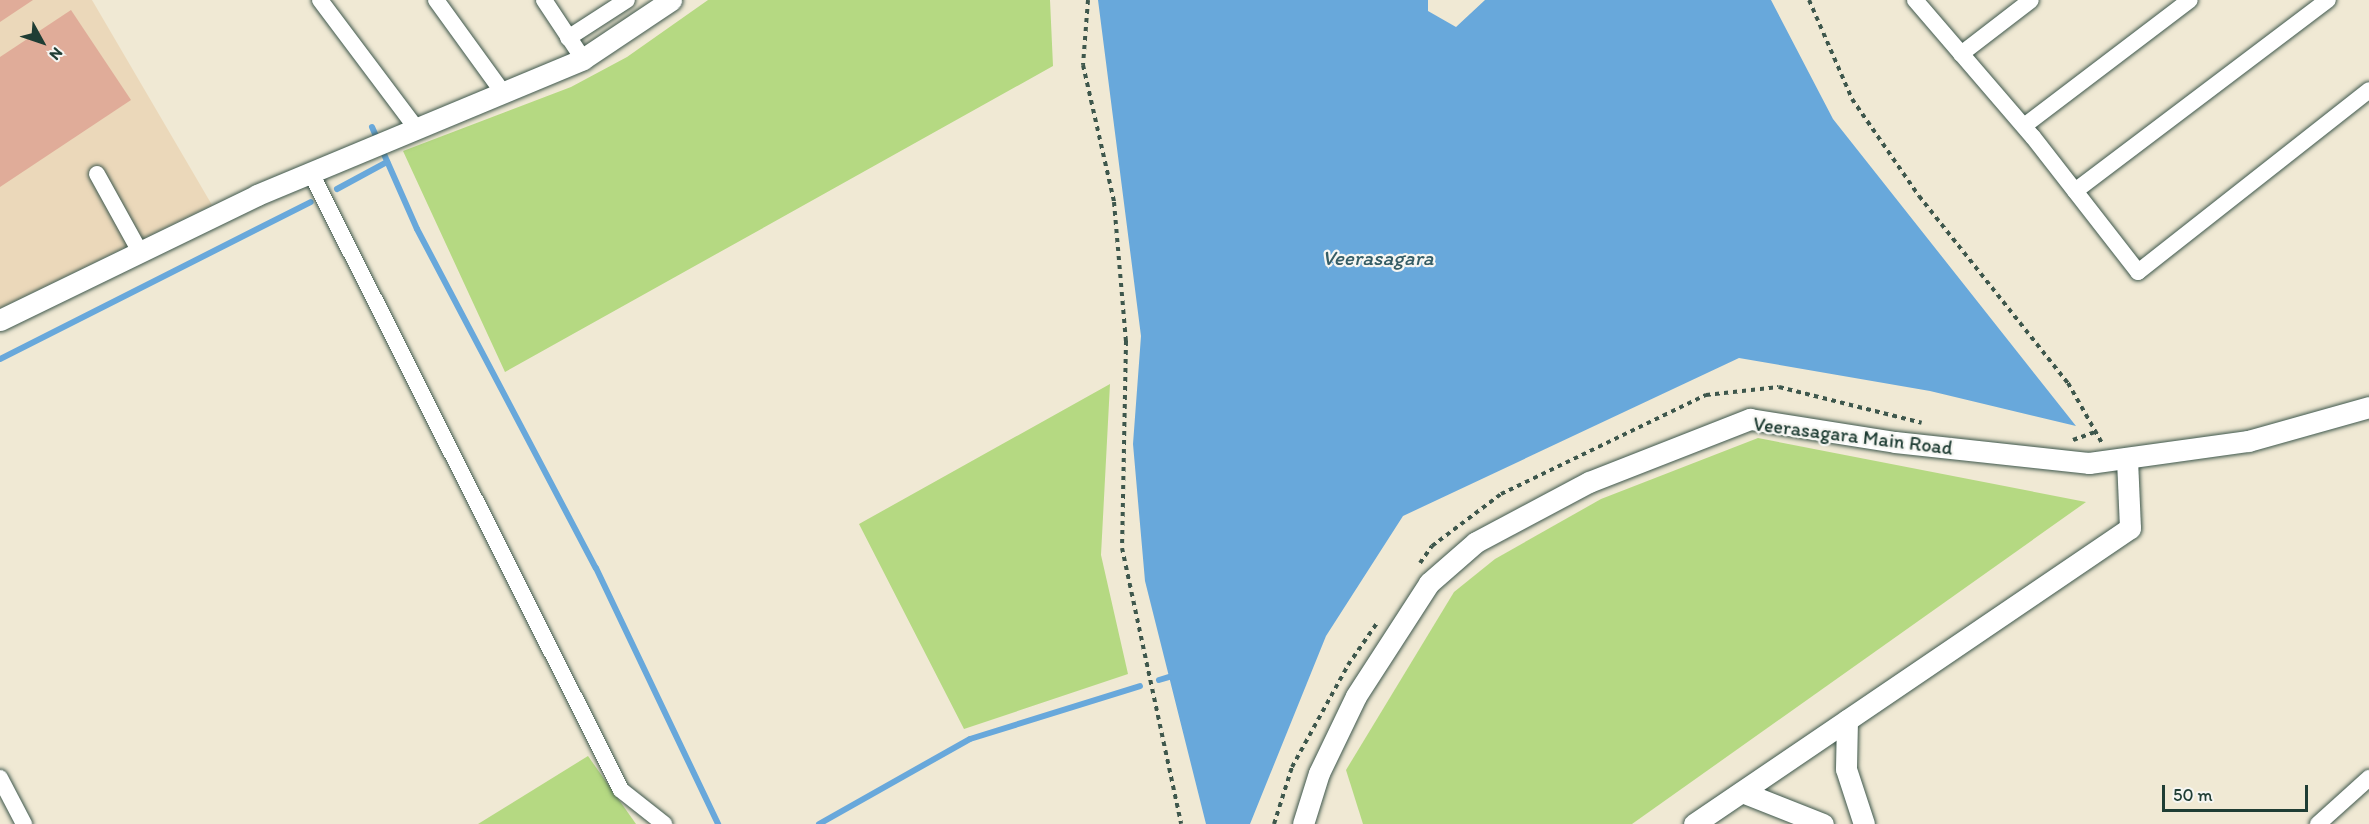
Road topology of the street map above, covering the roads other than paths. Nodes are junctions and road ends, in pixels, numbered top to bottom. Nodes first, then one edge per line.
1 (320, 0) edge
2 (436, 0) edge
3 (544, 0) edge
4 (627, 0) edge
5 (671, 0) edge
6 (1915, 0) edge
7 (2031, 0) edge
8 (2190, 0) edge
9 (2328, 0) edge
10 (568, 38) junction
11 (1961, 54) junction
12 (583, 59) junction
13 (2369, 90) edge
14 (504, 94) junction
15 (2024, 126) junction
16 (417, 129) junction
17 (311, 173) junction
18 (97, 174) dead end
19 (2075, 191) junction
20 (140, 252) junction
21 (0, 320) edge
22 (2369, 407) edge
23 (2121, 459) junction
24 (1847, 720) junction
25 (0, 778) edge
26 (2369, 778) edge
27 (1742, 792) junction
28 (24, 824) edge
29 (664, 824) edge
30 (1303, 824) edge
31 (1694, 824) edge
32 (1823, 824) edge
33 (1864, 824) edge
34 (2318, 824) edge

1 - 16 street
2 - 14 street
3 - 10 street
4 - 10 street
5 - 12 street
6 - 11 street
7 - 11 street
8 - 15 street
9 - 19 street
10 - 12 street
11 - 15 street
12 - 14 street
13 - 19 street
14 - 16 street
15 - 19 street
16 - 17 street
17 - 20 street
17 - 29 street
18 - 20 street
20 - 21 street
22 - 23 street, Veerasagara Main Road
23 - 24 street
23 - 30 street, Veerasagara Main Road
24 - 27 street
24 - 33 street
25 - 28 street
26 - 34 street
27 - 31 street
27 - 32 street

